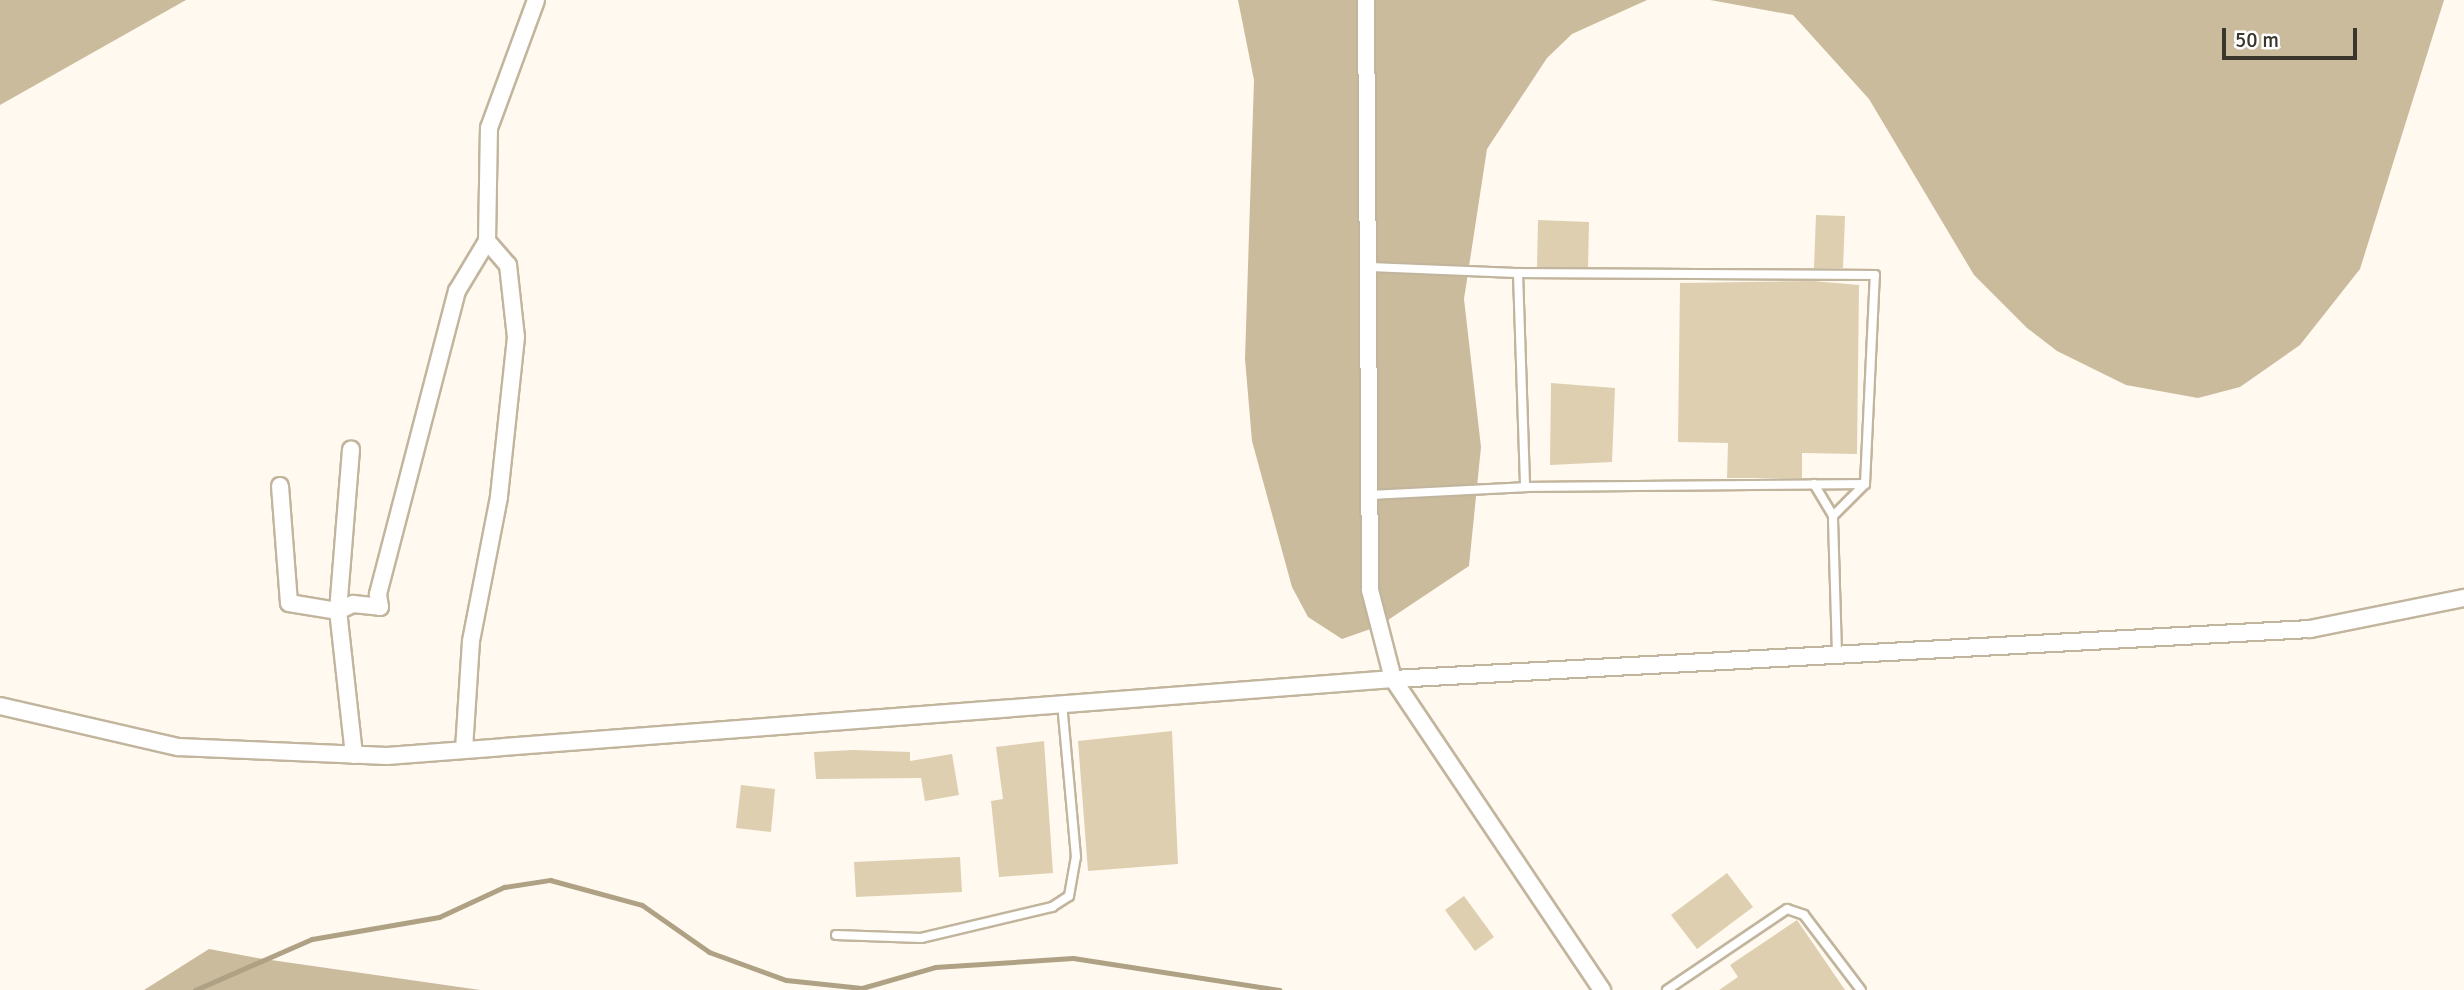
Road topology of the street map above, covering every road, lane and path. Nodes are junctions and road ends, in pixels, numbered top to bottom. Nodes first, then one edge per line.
1 (536, 0) edge
2 (1366, 0) edge
3 (486, 242) junction
4 (1368, 267) junction
5 (1518, 273) junction
6 (351, 450) dead end
7 (1815, 484) junction
8 (1865, 484) junction
9 (280, 486) dead end
10 (1525, 487) junction
11 (1370, 495) junction
12 (1833, 516) junction
13 (2464, 598) edge
14 (338, 611) junction
15 (1837, 653) junction
16 (1393, 679) junction
17 (1062, 704) junction
18 (0, 706) edge
19 (464, 750) junction
20 (354, 755) junction
21 (836, 934) dead end
22 (1602, 990) edge
23 (1667, 990) edge
24 (1861, 990) edge

1 - 3 street
2 - 4 street
3 - 14 street
3 - 19 street
4 - 5 lane
4 - 11 street
5 - 8 lane
5 - 10 lane
6 - 14 street
7 - 8 lane
7 - 10 lane
7 - 12 lane
8 - 12 lane
9 - 14 street
10 - 11 lane
11 - 16 street
12 - 15 lane
13 - 15 street
14 - 20 street
15 - 16 street
16 - 17 street
16 - 22 street
17 - 19 street
17 - 21 lane
18 - 20 street
19 - 20 street
23 - 24 lane

